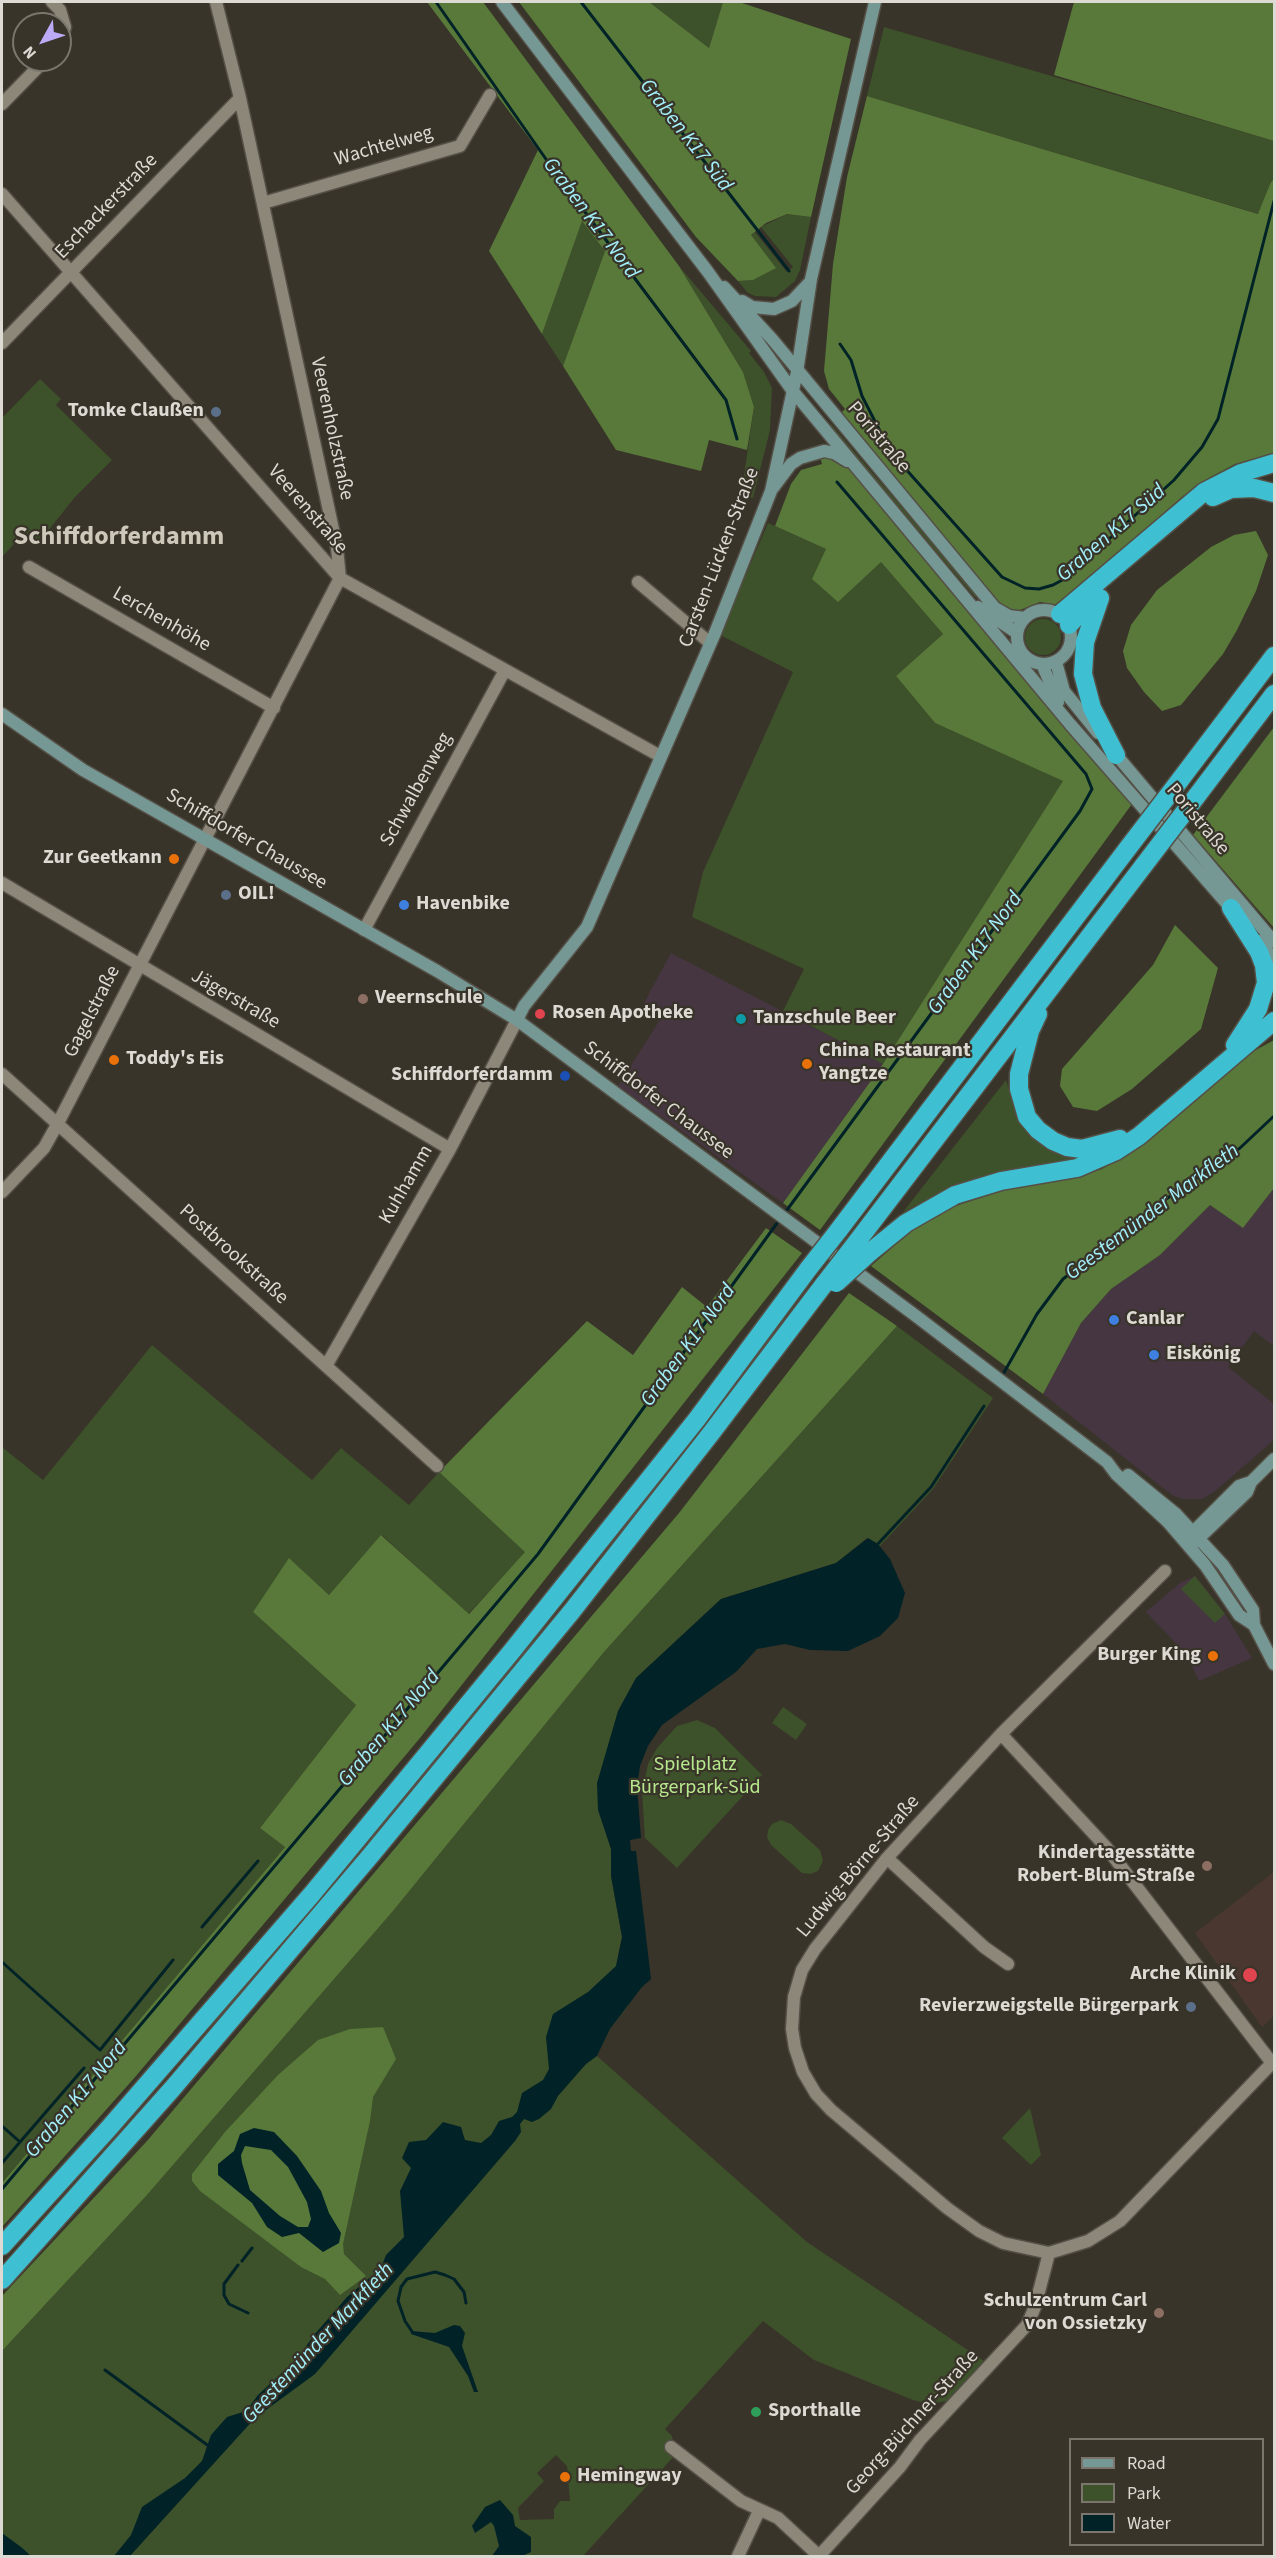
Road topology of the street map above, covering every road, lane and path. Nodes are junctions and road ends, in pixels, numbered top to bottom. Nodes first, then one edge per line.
1 (216, 2) edge
2 (502, 2) edge
3 (875, 2) edge
4 (33, 72) edge
5 (490, 95) dead end
6 (240, 98) junction
7 (2, 104) edge
8 (2, 194) edge
9 (262, 203) junction
10 (70, 272) junction
11 (708, 272) junction
12 (811, 279) junction
13 (736, 297) junction
14 (2, 343) edge
15 (797, 372) junction
16 (792, 390) junction
17 (1275, 463) edge
18 (857, 468) junction
19 (771, 491) junction
20 (1275, 493) edge
21 (29, 567) dead end
22 (340, 578) junction
23 (638, 582) dead end
24 (1107, 583) junction
25 (961, 595) junction
26 (1025, 618) junction
27 (1065, 620) junction
28 (1017, 633) junction
29 (710, 643) junction
30 (1275, 650) edge
31 (1275, 656) edge
32 (1056, 662) junction
33 (1042, 664) junction
34 (505, 670) junction
35 (1258, 678) junction
36 (1275, 694) edge
37 (274, 708) junction
38 (2, 714) edge
39 (1070, 724) junction
40 (1116, 755) junction
41 (660, 756) junction
42 (205, 839) junction
43 (2, 883) edge
44 (1232, 908) junction
45 (364, 930) junction
46 (1275, 942) edge
47 (1275, 960) edge
48 (138, 966) junction
49 (1053, 983) junction
50 (1275, 1005) edge
51 (517, 1020) junction
52 (1275, 1021) edge
53 (1275, 1034) edge
54 (1241, 1044) junction
55 (2, 1074) edge
56 (58, 1123) junction
57 (450, 1149) junction
58 (2, 1192) edge
59 (862, 1248) junction
60 (326, 1366) junction
61 (1275, 1459) edge
62 (437, 1466) dead end
63 (1191, 1539) junction
64 (1165, 1571) dead end
65 (1275, 1664) edge
66 (1001, 1734) junction
67 (887, 1858) junction
68 (1008, 1964) dead end
69 (1273, 2062) edge
70 (2, 2246) edge
71 (1049, 2253) junction
72 (2, 2280) edge
73 (671, 2447) dead end
74 (759, 2511) junction
75 (738, 2556) edge

1 - 6 street, Veerenholzstraße
2 - 11 main road, Poristraße
3 - 12 main road, Carsten-Lücken-Straße
4 - 7 street
5 - 9 street, Wachtelweg
6 - 9 street, Veerenholzstraße
6 - 10 street, Eschackerstraße
8 - 10 street, Veerenstraße
9 - 22 street, Veerenholzstraße
10 - 14 street, Eschackerstraße
10 - 22 street, Veerenstraße
11 - 13 main road, Poristraße
11 - 16 main road, Poristraße
12 - 13 main road
12 - 15 main road, Carsten-Lücken-Straße
13 - 15 main road, Poristraße
15 - 16 main road, Carsten-Lücken-Straße
15 - 26 main road, Poristraße
16 - 18 main road, Poristraße
16 - 19 main road, Carsten-Lücken-Straße
17 - 27 highway
18 - 19 main road
18 - 25 main road, Poristraße
19 - 29 main road, Carsten-Lücken-Straße
20 - 24 highway
21 - 37 street, Lerchenhöhe
22 - 34 street, Veerenstraße
22 - 37 street
23 - 29 street
24 - 27 highway
24 - 40 highway
25 - 28 main road, Poristraße
25 - 39 main road, Poristraße
26 - 27 main road, Poristraße
26 - 28 main road
27 - 32 main road
28 - 33 main road, Poristraße
29 - 41 main road, Carsten-Lücken-Straße
30 - 35 highway
31 - 35 highway
32 - 33 main road
32 - 40 main road, Poristraße
33 - 39 main road, Poristraße
34 - 41 street, Veerenstraße
34 - 45 street, Schwalbenweg
35 - 70 highway, bridge
36 - 49 highway, bridge
37 - 42 street
38 - 42 main road, Schiffdorfer Chaussee
39 - 44 main road, Poristraße
40 - 46 main road, Poristraße
41 - 51 main road, Carsten-Lücken-Straße
42 - 45 main road, Schiffdorfer Chaussee
42 - 48 street, Gagelstraße
43 - 48 street, Jägerstraße
44 - 47 main road, Poristraße
44 - 54 highway
45 - 51 main road, Schiffdorfer Chaussee
48 - 56 street, Gagelstraße
48 - 57 street, Jägerstraße
49 - 54 highway
49 - 59 highway
50 - 54 highway
51 - 57 street, Kuhhamm
51 - 63 main road, Schiffdorfer Chaussee
52 - 54 highway
53 - 54 highway
54 - 59 highway
55 - 56 street, Postbrookstraße
56 - 58 street, Gagelstraße
56 - 60 street, Postbrookstraße
57 - 60 street, Kuhhamm
59 - 72 highway, bridge
60 - 62 street, Postbrookstraße
61 - 63 main road
63 - 65 main road, Schiffdorfer Chaussee
64 - 66 street, Ludwig-Börne-Straße
66 - 67 street, Ludwig-Börne-Straße
66 - 69 street
67 - 68 street
67 - 71 street, Ludwig-Börne-Straße
69 - 71 street
71 - 74 street, Georg-Büchner-Straße
73 - 74 street, Georg-Büchner-Straße
74 - 75 street

